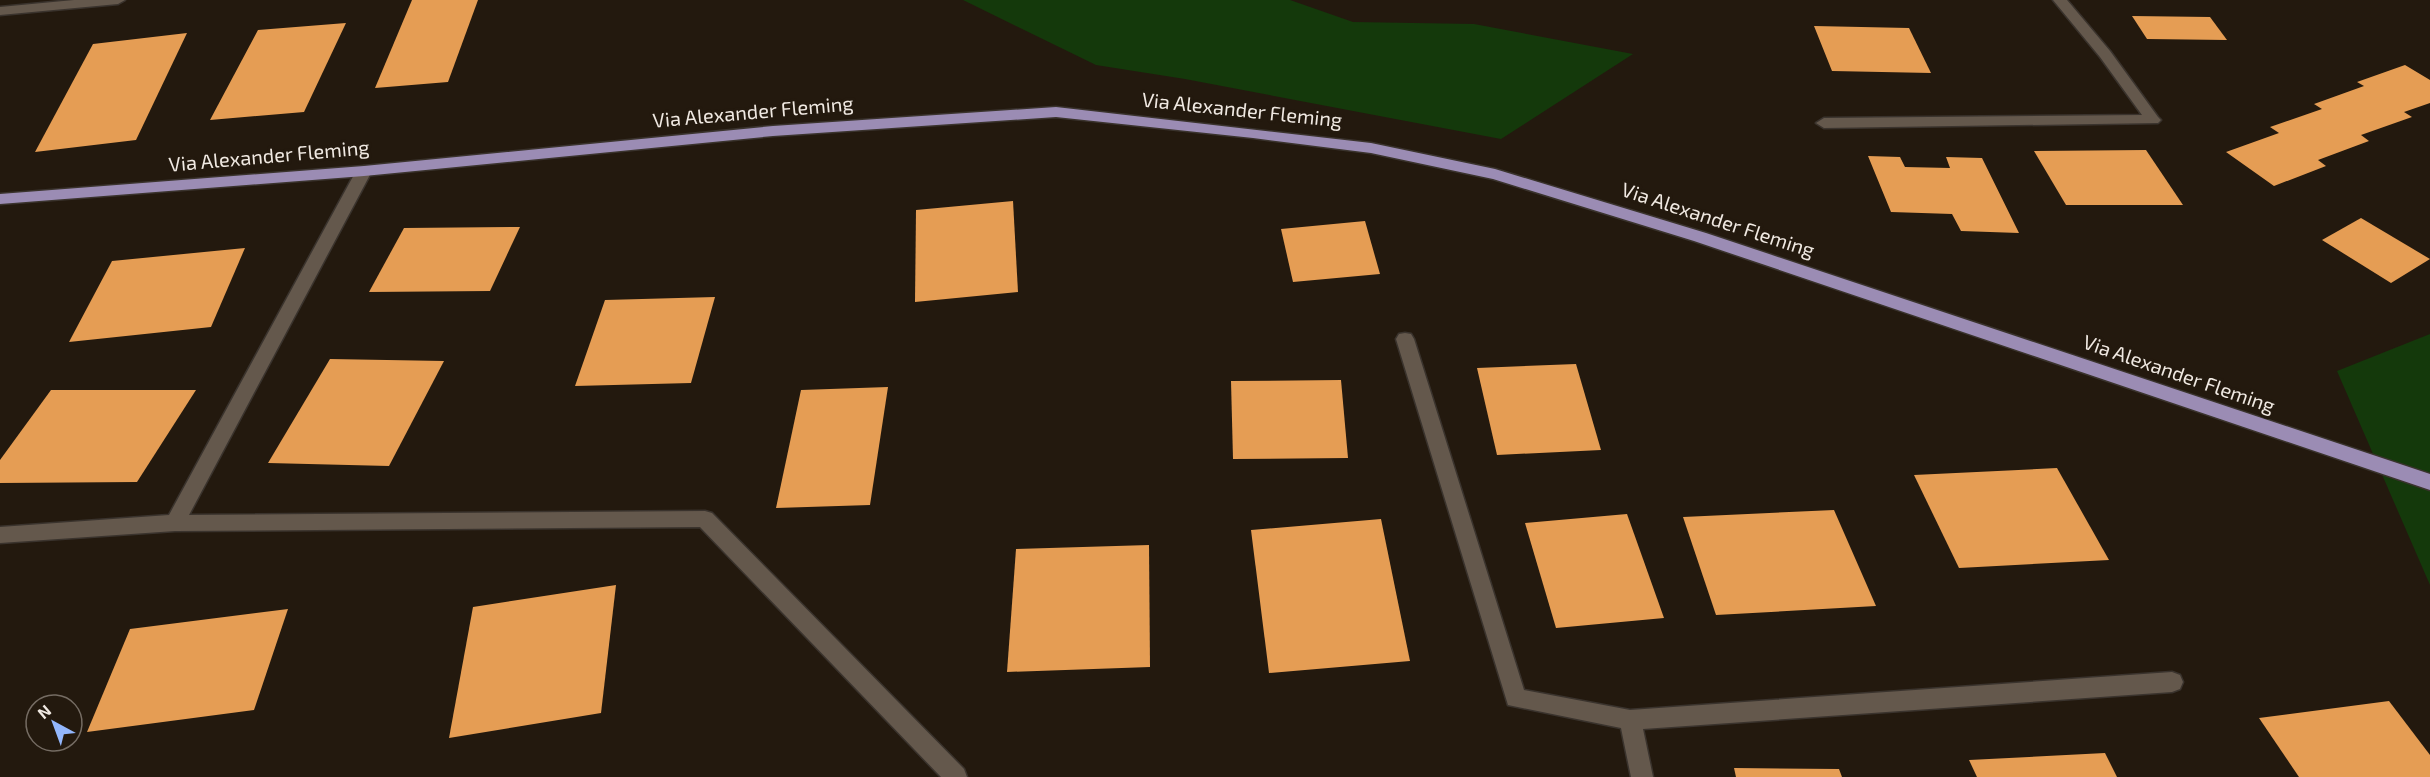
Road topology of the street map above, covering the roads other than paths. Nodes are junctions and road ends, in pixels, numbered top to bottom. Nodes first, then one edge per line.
1 (118, 0) edge
2 (2060, 0) edge
3 (1, 11) edge
4 (1824, 123) dead end
5 (364, 171) junction
6 (0, 199) edge
7 (1405, 339) dead end
8 (2430, 482) edge
9 (175, 523) junction
10 (0, 536) edge
11 (2172, 682) dead end
12 (1630, 720) junction
13 (956, 777) edge
14 (1642, 777) edge

1 - 3 street
2 - 4 street
5 - 6 main road, Via Alexander Fleming
5 - 8 main road, Via Alexander Fleming
5 - 9 street
7 - 12 street
9 - 10 street
9 - 13 street
11 - 12 street
12 - 14 street

